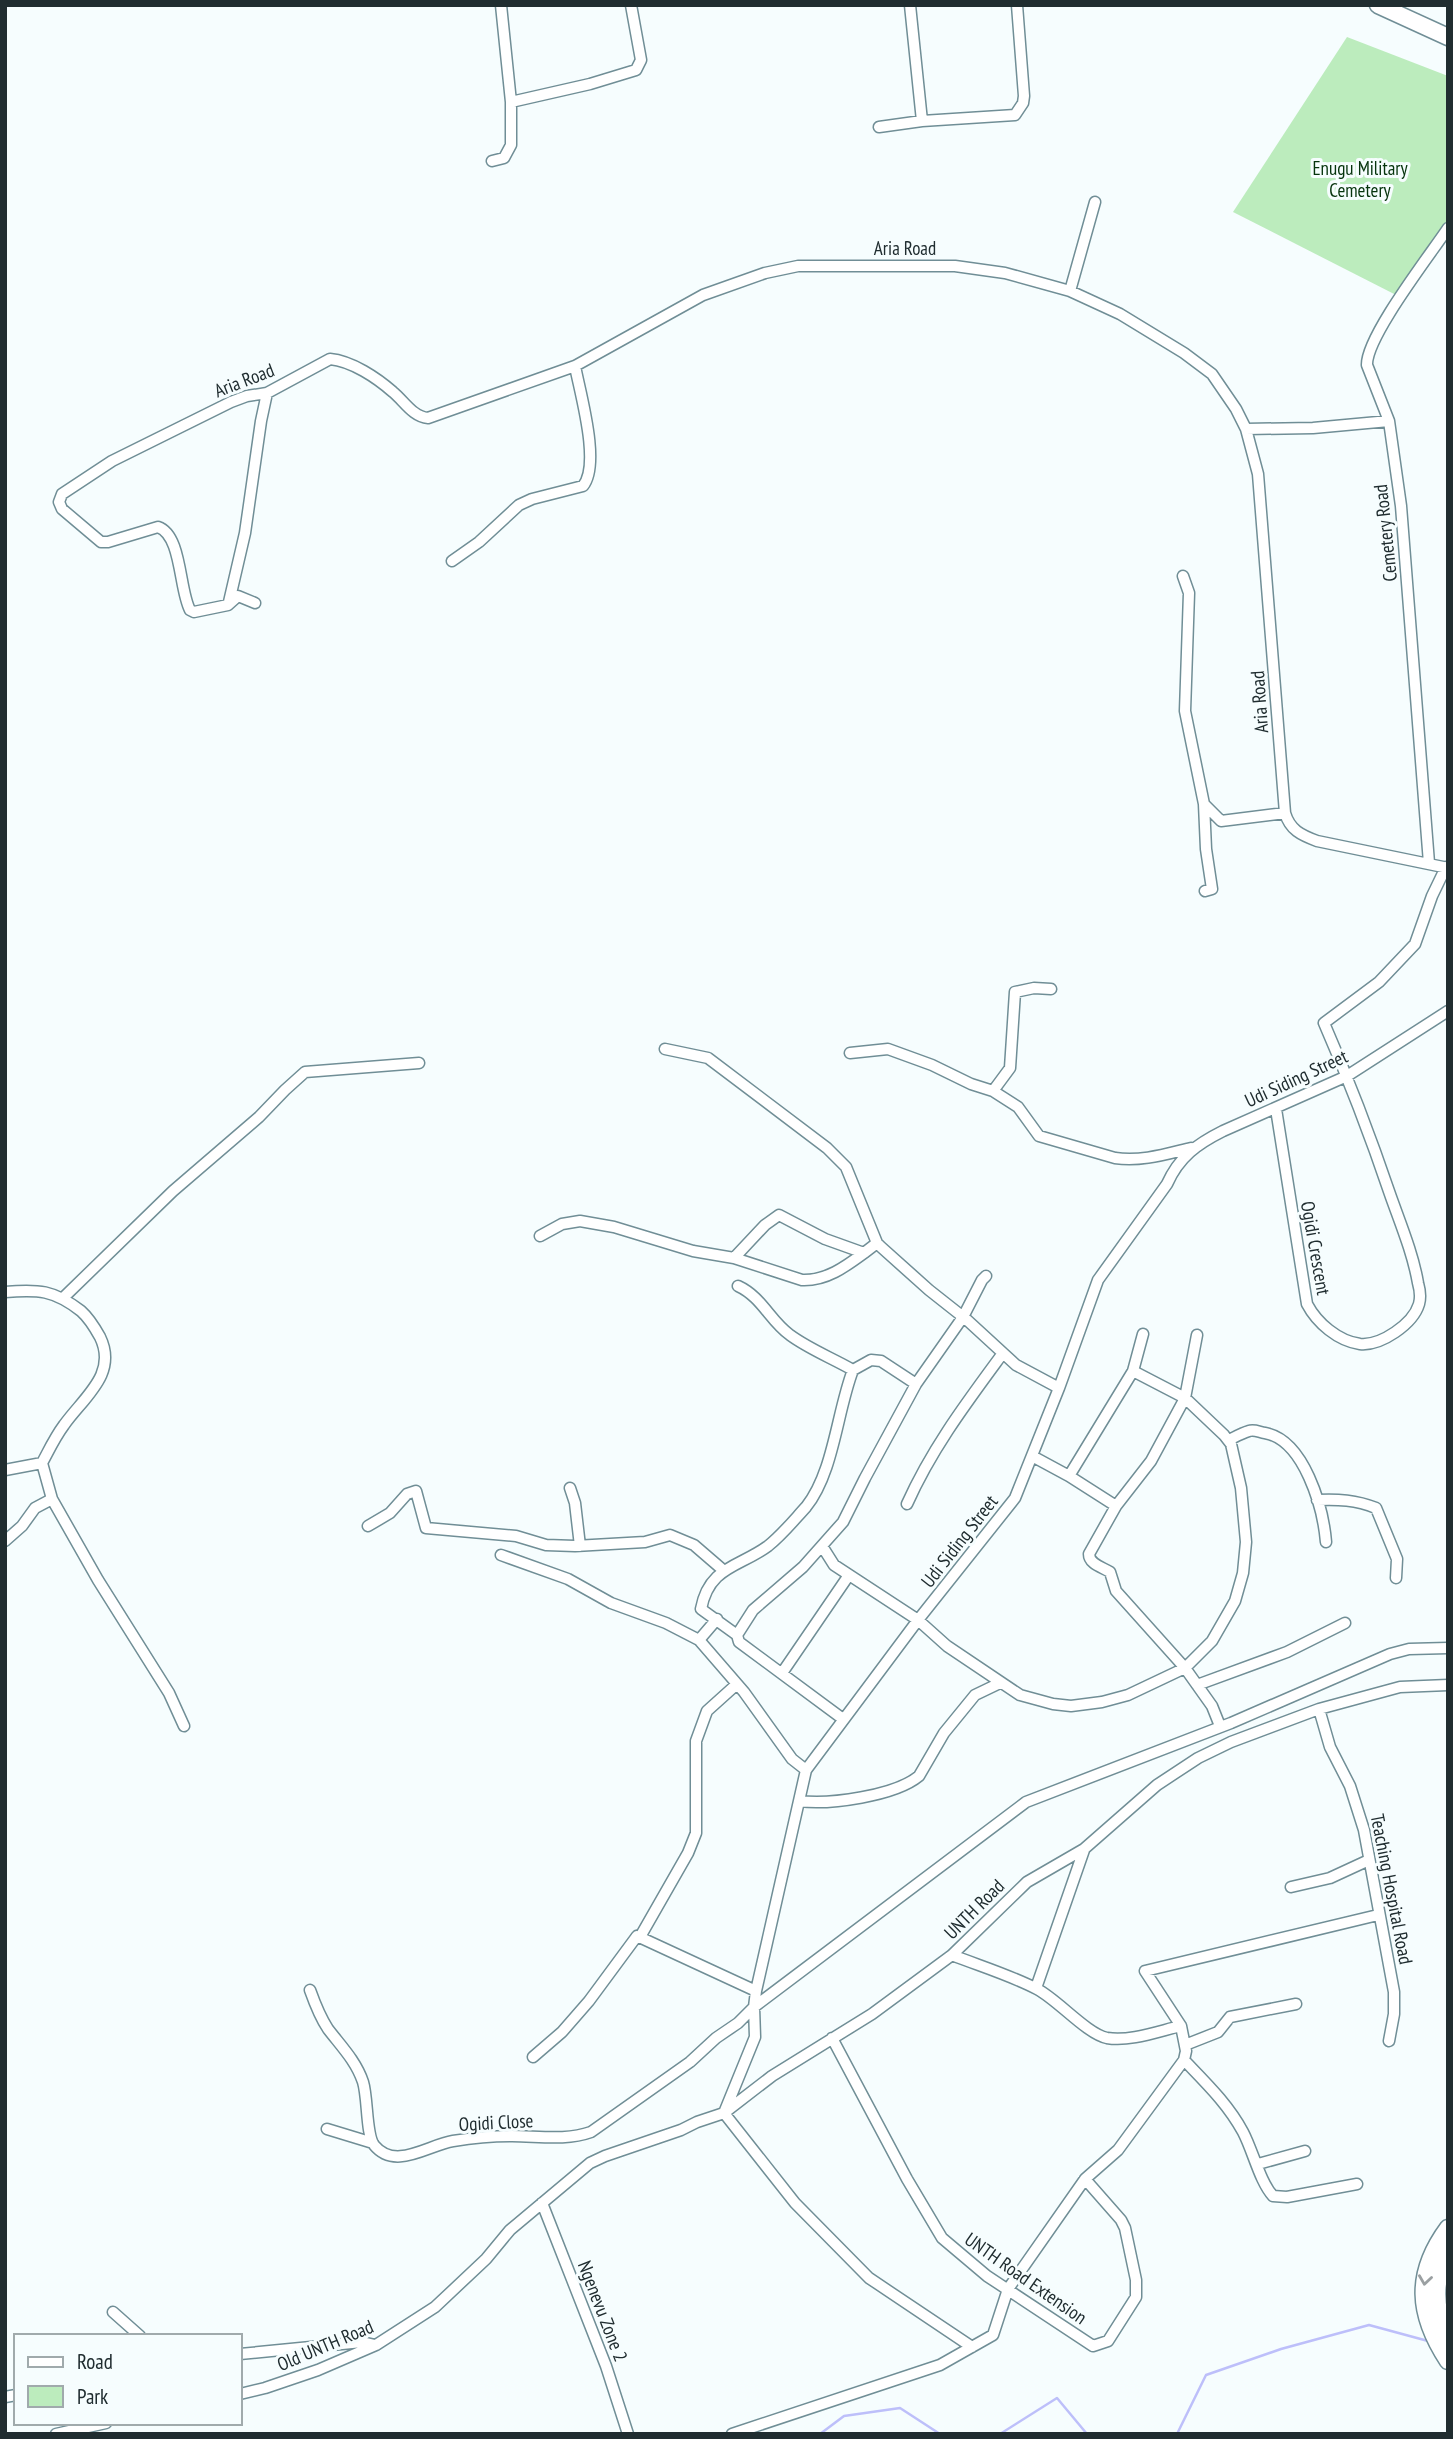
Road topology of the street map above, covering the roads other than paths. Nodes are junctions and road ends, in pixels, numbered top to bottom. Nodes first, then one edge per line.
1 (501, 5) edge
2 (631, 5) edge
3 (910, 5) edge
4 (1017, 5) edge
5 (1378, 5) edge
6 (1448, 37) edge
7 (511, 102) junction
8 (922, 121) junction
9 (879, 127) dead end
10 (492, 161) dead end
11 (1095, 202) dead end
12 (1448, 228) edge
13 (1070, 291) junction
14 (575, 366) junction
15 (267, 393) junction
16 (1389, 421) junction
17 (1246, 429) junction
18 (452, 561) dead end
19 (1183, 576) dead end
20 (255, 603) dead end
21 (228, 605) junction
22 (1203, 804) junction
23 (1284, 813) junction
24 (1429, 863) junction
25 (1447, 868) edge
26 (1205, 891) dead end
27 (1051, 989) dead end
28 (1448, 1011) edge
29 (665, 1049) dead end
30 (850, 1053) dead end
31 (419, 1063) dead end
32 (1347, 1076) junction
33 (993, 1091) junction
34 (1276, 1109) junction
35 (1195, 1147) junction
36 (540, 1236) dead end
37 (877, 1243) junction
38 (864, 1253) junction
39 (734, 1258) junction
40 (986, 1276) dead end
41 (738, 1286) dead end
42 (5, 1292) edge
43 (63, 1298) junction
44 (963, 1317) junction
45 (1143, 1334) dead end
46 (1197, 1335) dead end
47 (1003, 1353) junction
48 (853, 1370) junction
49 (1133, 1371) junction
50 (916, 1384) junction
51 (1059, 1388) junction
52 (1185, 1398) junction
53 (1229, 1440) junction
54 (1032, 1455) junction
55 (43, 1463) junction
56 (5, 1470) edge
57 (1069, 1476) junction
58 (570, 1488) dead end
59 (52, 1499) junction
60 (1317, 1500) junction
61 (907, 1504) dead end
62 (1116, 1507) junction
63 (368, 1526) dead end
64 (5, 1541) edge
65 (1326, 1542) dead end
66 (580, 1546) junction
67 (822, 1546) junction
68 (501, 1555) dead end
69 (723, 1570) junction
70 (849, 1575) junction
71 (1396, 1578) dead end
72 (717, 1619) junction
73 (918, 1620) junction
74 (1345, 1623) dead end
75 (737, 1635) junction
76 (699, 1640) junction
77 (1448, 1648) edge
78 (1185, 1668) junction
79 (782, 1673) junction
80 (1000, 1683) junction
81 (737, 1684) junction
82 (1197, 1685) junction
83 (1448, 1685) edge
84 (1320, 1709) junction
85 (843, 1719) junction
86 (184, 1726) dead end
87 (1220, 1726) junction
88 (806, 1770) junction
89 (799, 1801) junction
90 (1084, 1849) junction
91 (1369, 1860) junction
92 (1291, 1887) dead end
93 (1378, 1915) junction
94 (640, 1937) junction
95 (952, 1955) junction
96 (1036, 1988) junction
97 (310, 1990) dead end
98 (756, 1991) junction
99 (1296, 2004) dead end
100 (754, 2007) junction
101 (1181, 2026) junction
102 (832, 2038) junction
103 (1389, 2041) dead end
104 (1185, 2045) junction
105 (533, 2057) dead end
106 (1184, 2060) junction
107 (724, 2113) junction
108 (327, 2129) dead end
109 (373, 2143) junction
110 (1305, 2151) dead end
111 (1258, 2164) junction
112 (1085, 2179) junction
113 (1357, 2184) dead end
114 (542, 2203) junction
115 (1448, 2228) edge
116 (1448, 2251) edge
117 (1008, 2289) junction
118 (1443, 2290) edge
119 (113, 2312) dead end
120 (138, 2334) edge
121 (1440, 2340) edge
122 (376, 2345) junction
123 (972, 2347) junction
124 (242, 2354) edge
125 (1448, 2361) edge
126 (242, 2393) edge
127 (97, 2425) edge
128 (56, 2434) edge
129 (628, 2434) edge
130 (732, 2434) edge

1 - 7 street
2 - 7 street
3 - 8 street
4 - 8 street
5 - 6 main road
7 - 10 street
8 - 9 street
11 - 13 street
12 - 16 street, Cemetery Road
13 - 14 street, Aria Road
13 - 17 street, Aria Road
14 - 15 street, Aria Road
14 - 18 street
15 - 21 street
15 - 21 street, Aria Road
16 - 17 street
16 - 24 street, Cemetery Road
17 - 23 street, Aria Road
19 - 22 street
20 - 21 street
22 - 23 street
22 - 26 street
23 - 24 street
24 - 25 street
25 - 32 street, Ogidi Crescent
27 - 33 street
28 - 32 street, Udi Siding Street
29 - 37 street
30 - 33 street
31 - 43 street
32 - 34 street, Udi Siding Street
32 - 34 street, Ogidi Crescent
33 - 35 street
34 - 35 street, Udi Siding Street
35 - 51 street, Udi Siding Street
36 - 39 street
37 - 38 street
37 - 44 street
38 - 39 street
38 - 39 street
40 - 44 street
41 - 48 street
42 - 43 street
43 - 55 street
44 - 47 street
44 - 50 street
45 - 49 street
46 - 52 street
47 - 51 street
47 - 61 street
48 - 50 street
48 - 69 street
49 - 52 street
49 - 57 street
50 - 67 street
51 - 54 street, Udi Siding Street
52 - 53 street
52 - 62 street
53 - 60 street
53 - 78 street
54 - 57 street
54 - 73 street, Udi Siding Street
55 - 56 street
55 - 59 street
57 - 62 street
58 - 66 street
59 - 64 street
59 - 86 street
60 - 65 street
60 - 71 street
62 - 78 street
63 - 66 street
66 - 69 street
67 - 70 street
67 - 75 street
68 - 76 street
69 - 72 street
70 - 73 street
70 - 79 street
72 - 75 street
72 - 76 street
73 - 80 street
73 - 85 street, Udi Siding Street
74 - 82 street
75 - 79 street
76 - 81 street
77 - 87 street, Ogidi Close
78 - 80 street
78 - 82 street
79 - 85 street
80 - 89 street
81 - 88 street
81 - 94 street
82 - 87 street
83 - 84 street, UNTH Road
84 - 90 street, UNTH Road
84 - 91 street, Teaching Hospital Road
85 - 88 street, Udi Siding Street
87 - 100 street, Ogidi Close
88 - 89 street, Udi Siding Street
89 - 98 street, Udi Siding Street
90 - 95 street, UNTH Road
90 - 96 street
91 - 92 street
91 - 93 street, Teaching Hospital Road
93 - 101 street
93 - 103 street, Teaching Hospital Road
94 - 98 street
94 - 105 street
95 - 96 street
95 - 102 street, UNTH Road
96 - 101 street
97 - 109 street
98 - 100 street, Udi Siding Street
99 - 104 street
100 - 107 street, Udi Siding Street
100 - 109 street, Ogidi Close
101 - 104 street
102 - 107 street, UNTH Road
102 - 117 street, UNTH Road Extension
104 - 106 street
106 - 111 street
106 - 112 street
107 - 114 street, UNTH Road
107 - 123 street
108 - 109 street, Ogidi Close
110 - 111 street
111 - 113 street
112 - 117 street
112 - 117 street, UNTH Road Extension
114 - 122 street, Old UNTH Road
114 - 129 street, Ngenevu Zone 2
115 -> 121 main road
116 - 118 main road
117 - 123 street
118 - 121 main road
119 - 120 street
121 - 125 main road
122 - 124 street
122 - 126 street, Old UNTH Road
123 - 130 street
127 - 128 street

